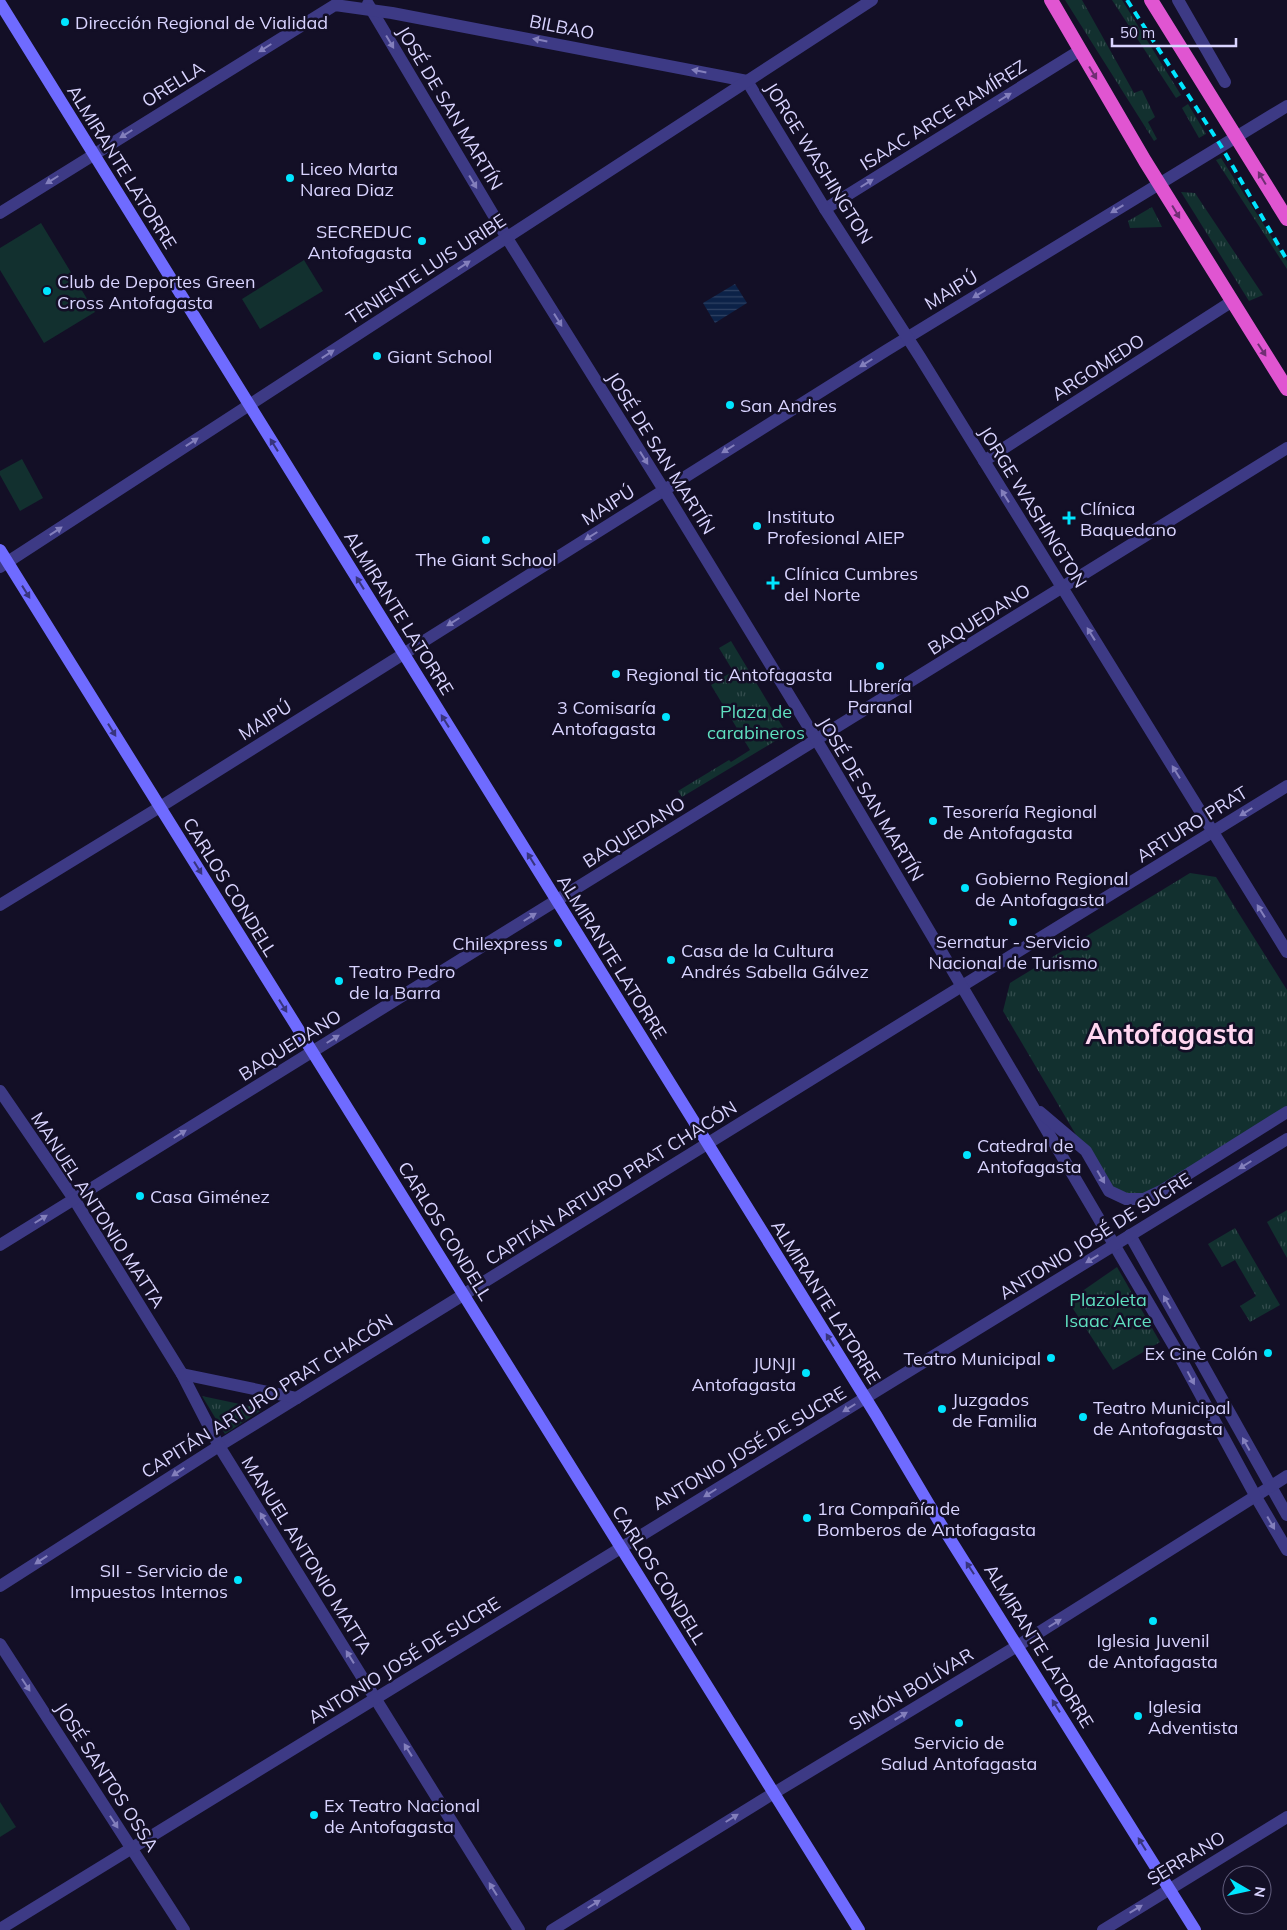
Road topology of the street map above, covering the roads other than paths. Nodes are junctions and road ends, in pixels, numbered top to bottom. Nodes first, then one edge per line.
1 (872, 0) edge
2 (1051, 0) edge
3 (1151, 0) edge
4 (1178, 0) edge
5 (0, 3) edge
6 (368, 4) edge
7 (1079, 50) junction
8 (747, 81) junction
9 (1225, 82) dead end
10 (1287, 106) edge
11 (1236, 137) junction
12 (94, 154) junction
13 (1159, 184) junction
14 (825, 209) junction
15 (0, 213) edge
16 (1287, 219) edge
17 (507, 238) junction
18 (1231, 302) junction
19 (907, 337) junction
20 (1287, 389) edge
21 (249, 405) junction
22 (1287, 448) edge
23 (984, 461) junction
24 (664, 490) junction
25 (0, 550) edge
26 (4, 564) edge
27 (1062, 588) junction
28 (404, 654) junction
29 (816, 740) junction
30 (1287, 786) edge
31 (160, 807) junction
32 (1213, 832) junction
33 (557, 901) junction
34 (0, 905) edge
35 (1287, 952) edge
36 (962, 986) junction
37 (312, 1052) junction
38 (0, 1091) edge
39 (1032, 1105) junction
40 (1287, 1112) edge
41 (1287, 1139) edge
42 (707, 1144) junction
43 (74, 1199) junction
44 (1130, 1235) junction
45 (0, 1245) edge
46 (1114, 1245) junction
47 (463, 1295) junction
48 (182, 1374) junction
49 (297, 1398) junction
50 (865, 1398) junction
51 (219, 1446) junction
52 (1287, 1476) edge
53 (1270, 1487) junction
54 (1256, 1497) junction
55 (1287, 1515) edge
56 (621, 1548) junction
57 (1287, 1550) edge
58 (0, 1586) edge
59 (0, 1644) edge
60 (1019, 1645) junction
61 (375, 1698) junction
62 (774, 1793) junction
63 (1287, 1817) edge
64 (131, 1848) junction
65 (1170, 1889) junction
66 (0, 1929) edge
67 (184, 1930) edge
68 (519, 1930) edge
69 (552, 1930) edge
70 (859, 1930) edge
71 (1103, 1930) edge
72 (1195, 1930) edge

1 - 8 street, TENIENTE LUIS URIBE
2 - 7 highway
3 - 11 highway
4 - 9 street
5 - 12 main road, ALMIRANTE LATORRE
8 -> 6 street, BILBAO
6 -> 12 street, ORELLA
6 -> 17 street, JOSÉ DE SAN MARTÍN
7 -> 13 highway
14 -> 7 street, ISAAC ARCE RAMÍREZ
8 - 14 street, JORGE WASHINGTON
8 - 17 street, TENIENTE LUIS URIBE
10 - 11 street, MAIPÚ
11 - 13 street, MAIPÚ
16 -> 11 highway
12 -> 15 street, ORELLA
12 - 21 main road, ALMIRANTE LATORRE
13 -> 18 highway
13 -> 19 street, MAIPÚ
14 - 19 street, JORGE WASHINGTON
21 -> 17 street, TENIENTE LUIS URIBE
17 -> 24 street, JOSÉ DE SAN MARTÍN
18 -> 20 highway
18 - 23 street, ARGOMEDO
19 - 23 street, JORGE WASHINGTON
19 -> 24 street, MAIPÚ
26 -> 21 street, TENIENTE LUIS URIBE
28 -> 21 main road, ALMIRANTE LATORRE
22 - 27 street, BAQUEDANO
27 -> 23 street, JORGE WASHINGTON
24 -> 28 street, MAIPÚ
24 - 29 street, JOSÉ DE SAN MARTÍN
25 - 26 main road, CARLOS CONDELL
26 -> 31 main road, CARLOS CONDELL
27 - 29 street, BAQUEDANO
32 -> 27 street, JORGE WASHINGTON
28 - 31 street, MAIPÚ
33 -> 28 main road, ALMIRANTE LATORRE
29 - 33 street, BAQUEDANO
29 - 36 street, JOSÉ DE SAN MARTÍN
30 -> 32 street, ARTURO PRAT
31 - 34 street, MAIPÚ
31 -> 37 main road, CARLOS CONDELL
35 -> 32 street, JORGE WASHINGTON
32 - 36 street, ARTURO PRAT
37 -> 33 street, BAQUEDANO
33 - 42 main road, ALMIRANTE LATORRE
36 - 39 street, JOSÉ DE SAN MARTÍN
36 - 42 street, CAPITÁN ARTURO PRAT CHACÓN
43 -> 37 street, BAQUEDANO
37 - 47 main road, CARLOS CONDELL
38 - 43 street, MANUEL ANTONIO MATTA
39 -> 40 street
39 - 46 street, JOSÉ DE SAN MARTÍN
41 -> 44 street, ANTONIO JOSÉ DE SUCRE
42 - 47 street, CAPITÁN ARTURO PRAT CHACÓN
50 -> 42 main road, ALMIRANTE LATORRE
45 -> 43 street, BAQUEDANO
43 - 48 street, MANUEL ANTONIO MATTA
44 - 46 street, ANTONIO JOSÉ DE SUCRE
53 -> 44 street
46 -> 50 street, ANTONIO JOSÉ DE SUCRE
46 -> 54 street, JOSÉ DE SAN MARTÍN
47 - 49 street, CAPITÁN ARTURO PRAT CHACÓN
47 - 56 main road, CARLOS CONDELL
48 - 49 street
48 - 51 street, MANUEL ANTONIO MATTA
49 - 51 street, CAPITÁN ARTURO PRAT CHACÓN
50 -> 56 street, ANTONIO JOSÉ DE SUCRE
60 -> 50 main road, ALMIRANTE LATORRE
51 -> 58 street, CAPITÁN ARTURO PRAT CHACÓN
61 -> 51 street, MANUEL ANTONIO MATTA
52 - 53 street, SIMÓN BOLÍVAR
53 - 54 street, SIMÓN BOLÍVAR
53 - 55 street
54 -> 57 street, JOSÉ DE SAN MARTÍN
60 -> 54 street, SIMÓN BOLÍVAR
56 - 61 street, ANTONIO JOSÉ DE SUCRE
56 - 62 main road, CARLOS CONDELL
59 -> 64 street, JOSÉ SANTOS OSSA
62 -> 60 street, SIMÓN BOLÍVAR
65 -> 60 main road, ALMIRANTE LATORRE
61 - 64 street, ANTONIO JOSÉ DE SUCRE
68 -> 61 street, MANUEL ANTONIO MATTA
69 -> 62 street, SIMÓN BOLÍVAR
62 - 70 main road, CARLOS CONDELL
63 - 65 street, SERRANO
64 - 66 street, ANTONIO JOSÉ DE SUCRE
64 - 67 street, JOSÉ SANTOS OSSA
71 -> 65 street, SERRANO
65 - 72 main road, ALMIRANTE LATORRE

